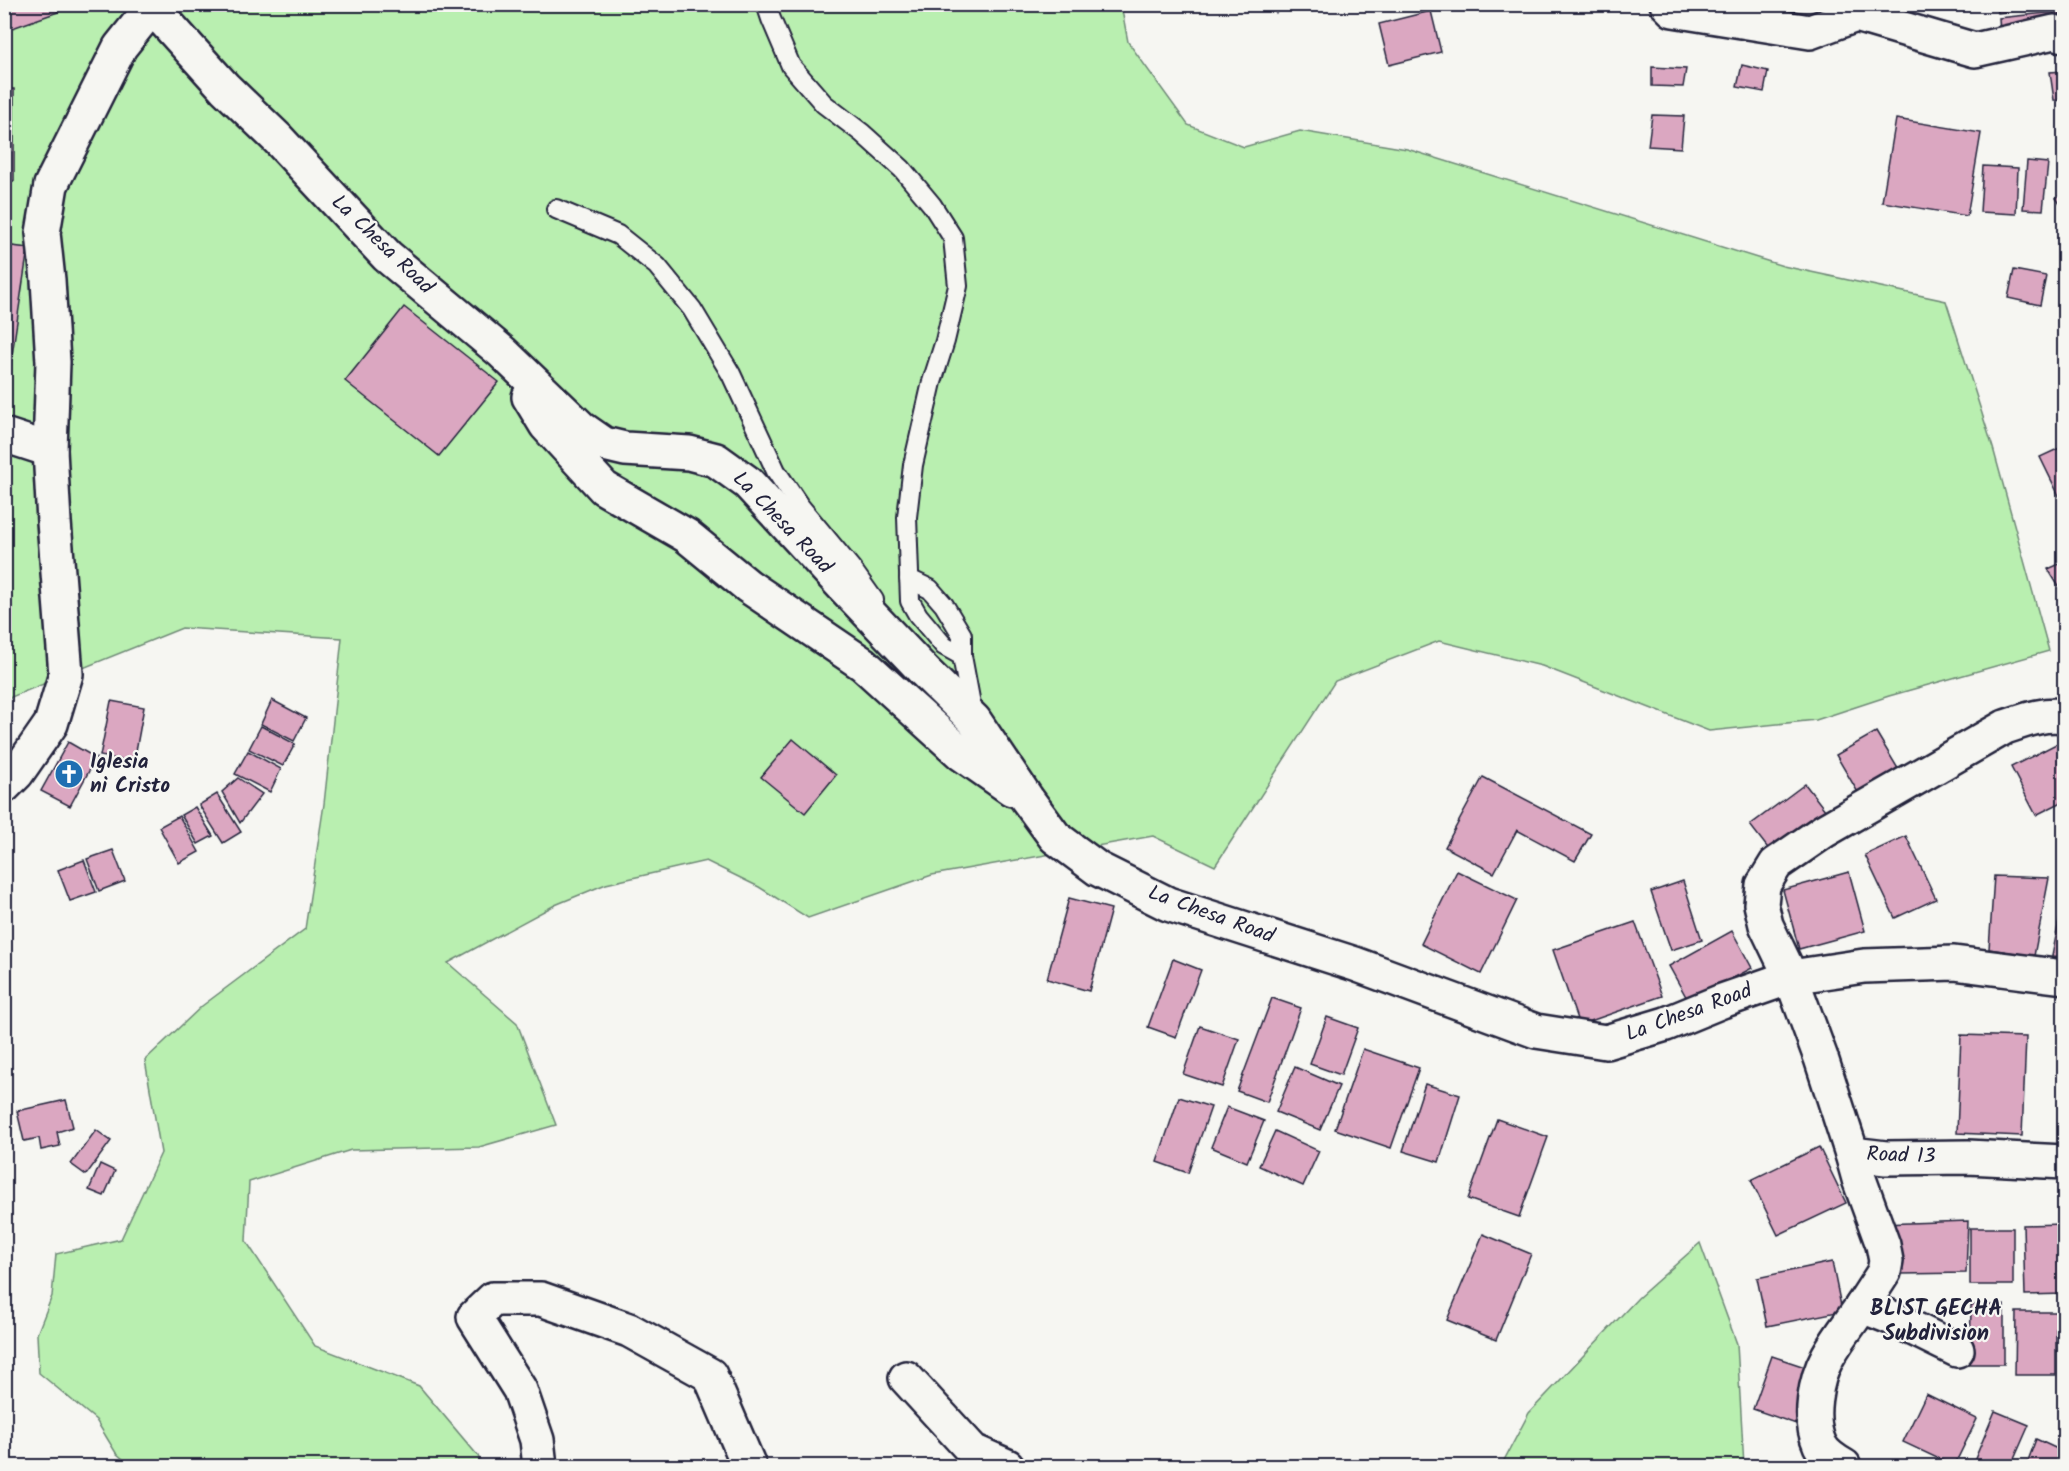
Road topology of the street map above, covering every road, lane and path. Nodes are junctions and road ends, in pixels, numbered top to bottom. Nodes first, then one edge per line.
1 (766, 4) edge
2 (1667, 4) edge
3 (151, 5) edge
4 (2064, 35) edge
5 (556, 209) dead end
6 (502, 352) junction
7 (4, 435) edge
8 (50, 450) junction
9 (909, 579) junction
10 (962, 656) junction
11 (925, 672) junction
12 (2064, 716) edge
13 (974, 720) junction
14 (4, 786) edge
15 (1026, 800) junction
16 (1791, 977) junction
17 (2064, 978) edge
18 (1852, 1154) junction
19 (2064, 1162) edge
20 (1862, 1306) junction
21 (1957, 1350) dead end
22 (906, 1378) dead end
23 (540, 1467) edge
24 (749, 1467) edge
25 (1007, 1467) edge
26 (1844, 1467) edge

1 - 9 lane
2 - 4 street
3 - 6 street, La Chesa Road
3 - 8 street, La Chesa Road
5 - 11 lane
6 - 11 street, La Chesa Road
6 - 15 street
7 - 8 street
8 - 14 street, La Chesa Road
9 - 10 lane
9 - 10 lane
10 - 13 lane
11 - 13 street, La Chesa Road
12 - 16 street, Road 13
13 - 15 street, La Chesa Road
15 - 16 street, La Chesa Road
16 - 17 street, La Chesa Road
16 - 18 street, Road 13
18 - 19 street, Road 13
18 - 20 street
20 - 21 street
20 - 26 street
22 - 25 street
23 - 24 street

